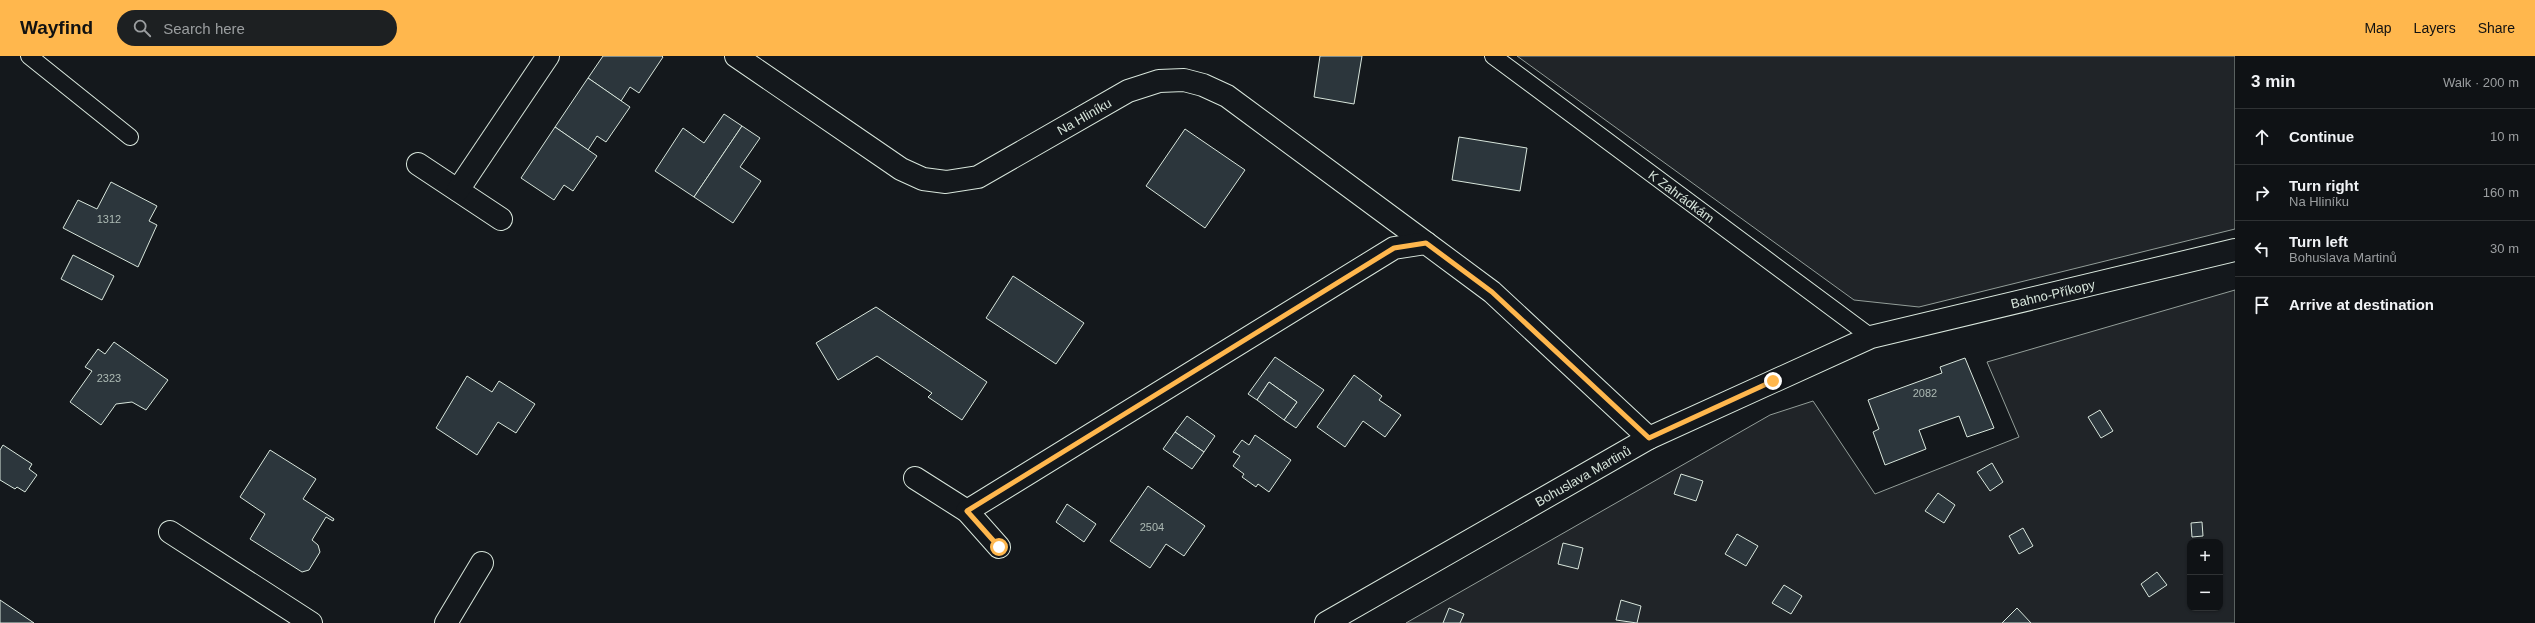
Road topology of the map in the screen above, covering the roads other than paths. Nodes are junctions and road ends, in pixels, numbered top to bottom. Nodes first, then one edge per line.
1 (29, 56) edge
2 (548, 56) edge
3 (736, 56) edge
4 (1493, 56) edge
5 (130, 137) dead end
6 (418, 164) dead end
7 (458, 190) junction
8 (501, 219) dead end
9 (1426, 243) junction
10 (2235, 250) edge
11 (1871, 337) junction
12 (1649, 438) junction
13 (915, 478) dead end
14 (967, 511) junction
15 (170, 532) dead end
16 (999, 547) dead end
17 (482, 563) dead end
18 (310, 623) edge
19 (446, 623) edge
20 (1326, 623) edge

1 - 5 lane
2 - 7 street
3 - 9 street, Na Hliníku
4 - 11 lane, K Zahrádkám
6 - 7 street
7 - 8 street
9 - 12 street, Na Hliníku
9 - 14 street
10 - 11 street, Bahno-Příkopy
11 - 12 street, Bohuslava Martinů
12 - 20 street, Bohuslava Martinů
13 - 14 street
14 - 16 street
15 - 18 street
17 - 19 street

